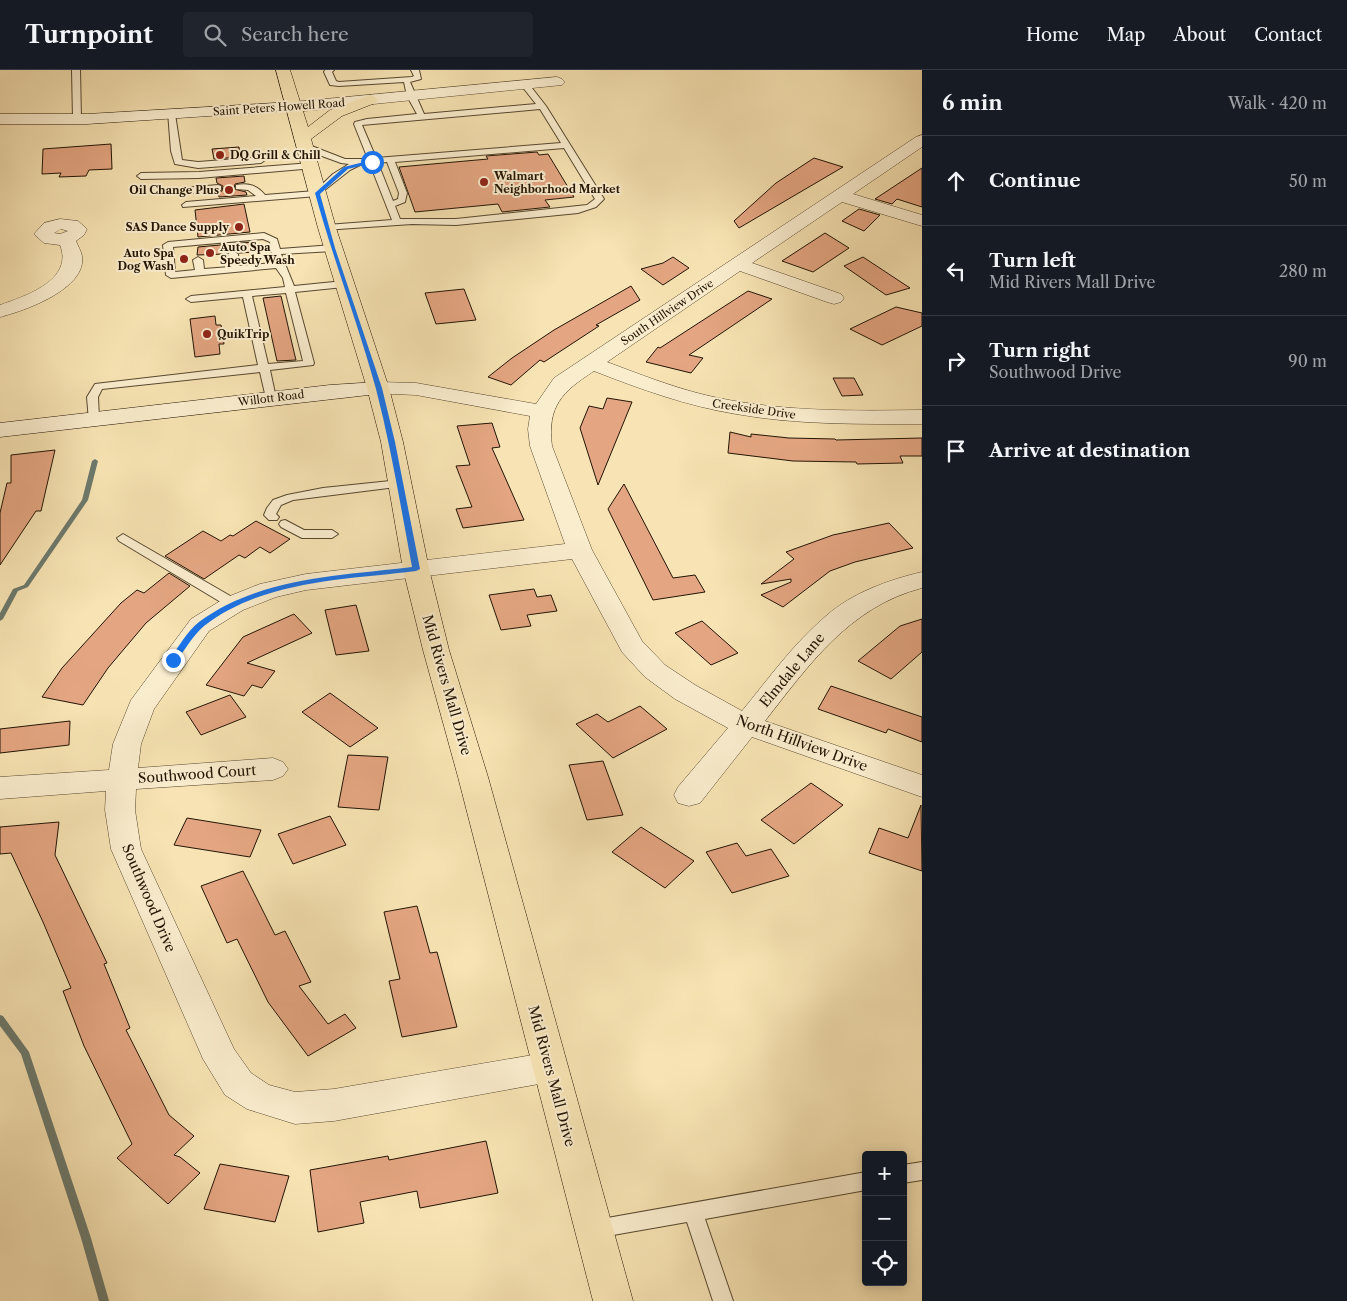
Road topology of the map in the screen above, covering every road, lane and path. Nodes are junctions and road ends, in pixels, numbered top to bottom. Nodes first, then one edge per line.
1 (76, 70) edge
2 (283, 70) edge
3 (330, 70) edge
4 (415, 70) edge
5 (406, 80) junction
6 (557, 82) dead end
7 (525, 85) junction
8 (411, 96) junction
9 (370, 100) junction
10 (542, 106) junction
11 (294, 107) junction
12 (171, 114) junction
13 (422, 117) junction
14 (77, 119) junction
15 (0, 120) edge
16 (922, 140) edge
17 (304, 143) junction
18 (566, 145) junction
19 (261, 160) dead end
20 (390, 160) junction
21 (367, 162) junction
22 (311, 166) junction
23 (141, 176) dead end
24 (239, 187) dead end
25 (218, 188) dead end
26 (184, 191) dead end
27 (317, 193) junction
28 (838, 195) junction
29 (262, 198) junction
30 (186, 205) dead end
31 (390, 205) junction
32 (922, 221) edge
33 (397, 222) junction
34 (327, 228) junction
35 (66, 238) dead end
36 (231, 246) junction
37 (333, 248) junction
38 (276, 252) junction
39 (198, 260) dead end
40 (738, 264) junction
41 (279, 265) junction
42 (235, 269) junction
43 (200, 272) junction
44 (344, 284) junction
45 (290, 290) junction
46 (247, 294) junction
47 (834, 298) dead end
48 (191, 299) dead end
49 (0, 311) edge
50 (592, 363) junction
51 (264, 368) junction
52 (378, 388) junction
53 (270, 398) junction
54 (542, 412) junction
55 (922, 417) edge
56 (93, 419) junction
57 (0, 430) edge
58 (400, 484) junction
59 (323, 492) joint
60 (273, 516) dead end
61 (285, 524) dead end
62 (332, 534) dead end
63 (123, 538) dead end
64 (580, 550) junction
65 (416, 569) junction
66 (922, 580) edge
67 (234, 604) junction
68 (746, 725) junction
69 (273, 769) dead end
70 (122, 780) junction
71 (922, 786) edge
72 (0, 788) edge
73 (689, 795) dead end
74 (550, 1067) junction
75 (922, 1171) edge
76 (907, 1173) edge
77 (862, 1182) edge
78 (694, 1212) junction
79 (594, 1229) junction
80 (613, 1301) edge
81 (723, 1301) edge

1 - 14 lane
2 - 11 main road, Mid Rivers Mall Drive
3 - 5 lane
4 - 5 lane
5 - 8 lane
6 - 7 street, Saint Peters Howell Road
7 - 8 street, Saint Peters Howell Road
7 - 10 lane
8 - 9 street, Saint Peters Howell Road
8 - 13 lane
9 - 11 street, Saint Peters Howell Road
9 - 17 main road
10 - 13 lane
10 - 18 lane
11 - 12 street, Saint Peters Howell Road
11 - 17 main road, Mid Rivers Mall Drive
12 - 14 street, Saint Peters Howell Road
12 - 19 lane
13 - 21 lane
14 - 15 street, Saint Peters Howell Road
16 - 28 street, South Hillview Drive
17 - 21 lane
17 - 22 main road, Mid Rivers Mall Drive
18 - 20 lane
18 - 33 lane
20 - 21 lane
20 - 31 lane
21 - 27 lane
21 - 31 lane
22 - 23 lane
22 - 27 main road, Mid Rivers Mall Drive
24 - 29 lane
25 - 26 lane
27 - 29 lane
27 - 34 main road, Mid Rivers Mall Drive
28 - 32 street
28 - 40 street, South Hillview Drive
29 - 30 lane
31 - 33 lane
33 - 34 lane
34 - 37 main road, Mid Rivers Mall Drive
35 - 49 street
36 - 38 lane
36 - 42 lane
36 - 43 lane
37 - 38 lane
37 - 44 main road, Mid Rivers Mall Drive
38 - 41 lane
39 - 43 lane
40 - 47 street
40 - 50 street, South Hillview Drive
41 - 42 lane
41 - 45 lane
42 - 43 lane
44 - 45 lane
44 - 52 main road, Mid Rivers Mall Drive
45 - 46 lane
45 - 51 lane
46 - 48 lane
46 - 51 lane
50 - 54 street, South Hillview Drive
50 - 55 street, Creekside Drive
51 - 53 lane
51 - 56 lane
52 - 53 street, Willott Road
52 - 54 street, Willott Road
52 - 58 main road, Mid Rivers Mall Drive
53 - 56 street, Willott Road
54 - 64 street, South Hillview Drive
56 - 57 street, Willott Road
58 - 59 lane
58 - 65 main road, Mid Rivers Mall Drive
59 - 60 lane
61 - 62 lane
63 - 67 lane
64 - 65 street, Southwood Drive
64 - 68 street, North Hillview Drive
65 - 67 street, Southwood Drive
65 - 74 main road, Mid Rivers Mall Drive
66 - 68 street, Elmdale Lane
67 - 70 street, Southwood Drive
68 - 71 street, North Hillview Drive
68 - 73 street, Elmdale Lane
69 - 70 street, Southwood Court
70 - 72 street, Southwood Court
70 - 74 street, Southwood Drive
74 - 79 main road, Mid Rivers Mall Drive
75 - 76 lane
77 - 78 lane
78 - 79 lane
78 - 81 lane
79 - 80 main road, Mid Rivers Mall Drive

